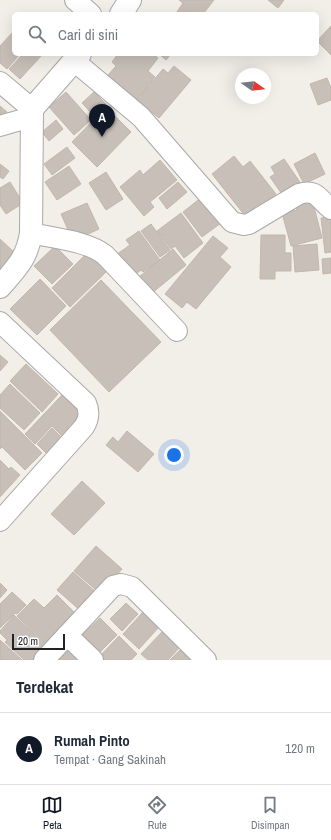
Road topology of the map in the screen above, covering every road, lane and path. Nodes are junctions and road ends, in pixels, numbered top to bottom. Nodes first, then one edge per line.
1 (75, 0) edge
2 (130, 0) edge
3 (89, 12) edge
4 (122, 12) edge
5 (76, 57) edge
6 (0, 82) edge
7 (31, 113) junction
8 (0, 126) edge
9 (331, 209) edge
10 (31, 233) junction
11 (0, 287) edge
12 (0, 322) edge
13 (177, 331) dead end
14 (0, 521) edge
15 (67, 636) junction
16 (44, 660) edge
17 (93, 660) edge
18 (206, 660) edge

1 - 3 street
2 - 4 street
5 - 7 street
5 - 9 street
6 - 7 street
7 - 8 street
7 - 10 street
10 - 11 street
10 - 13 street
12 - 14 street
15 - 16 street
15 - 17 street
15 - 18 street

